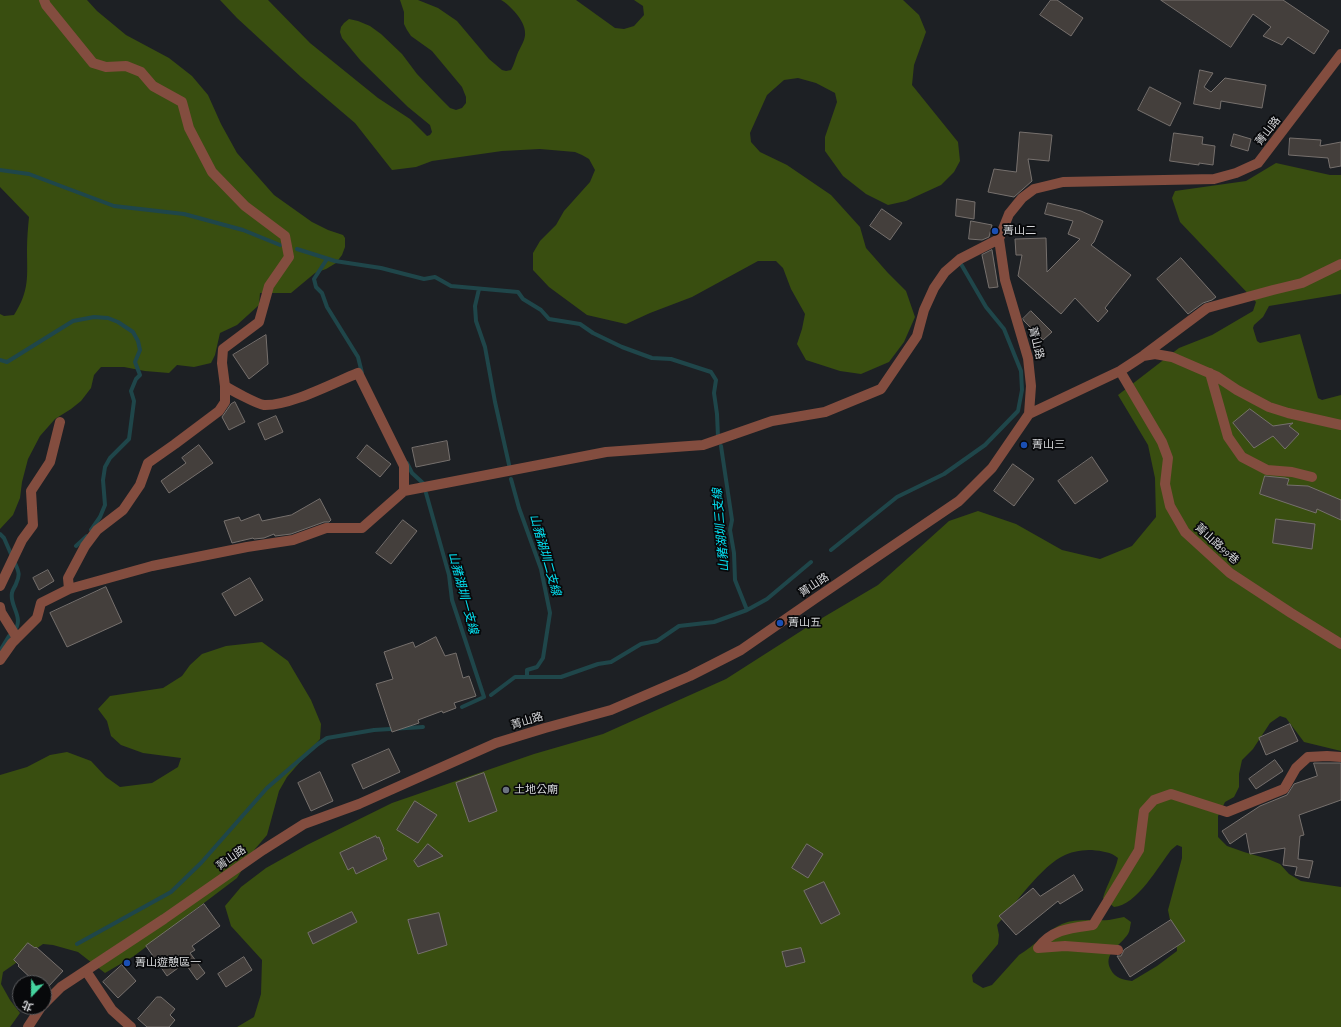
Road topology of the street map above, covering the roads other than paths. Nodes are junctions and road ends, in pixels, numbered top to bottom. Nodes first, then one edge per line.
1 (44, 0) edge
2 (1340, 59) edge
3 (999, 239) junction
4 (1341, 264) edge
5 (1143, 356) junction
6 (1120, 371) junction
7 (1210, 373) junction
8 (225, 386) junction
9 (1029, 414) junction
10 (60, 422) dead end
11 (1341, 425) edge
12 (1312, 477) dead end
13 (404, 491) junction
14 (0, 586) edge
15 (69, 589) junction
16 (0, 607) edge
17 (17, 638) junction
18 (1341, 644) edge
19 (0, 660) edge
20 (1341, 757) edge
21 (1118, 950) dead end
22 (86, 970) junction
23 (52, 996) edge
24 (36, 1015) edge
25 (28, 1027) edge
26 (131, 1027) edge

1 - 8 street
2 - 3 street, 菁山路
3 - 9 street, 菁山路
3 - 13 street
4 - 5 street
5 - 6 street
5 - 7 street
6 - 9 street
6 - 18 street, 菁山路99巷
7 - 11 street
7 - 12 street
8 - 13 street
8 - 15 street
9 - 22 street, 菁山路
10 - 14 street
13 - 15 street
15 - 17 street
16 - 17 street
17 - 19 street
20 - 21 street
22 - 23 street, 菁山路
22 - 26 street
24 - 25 street

